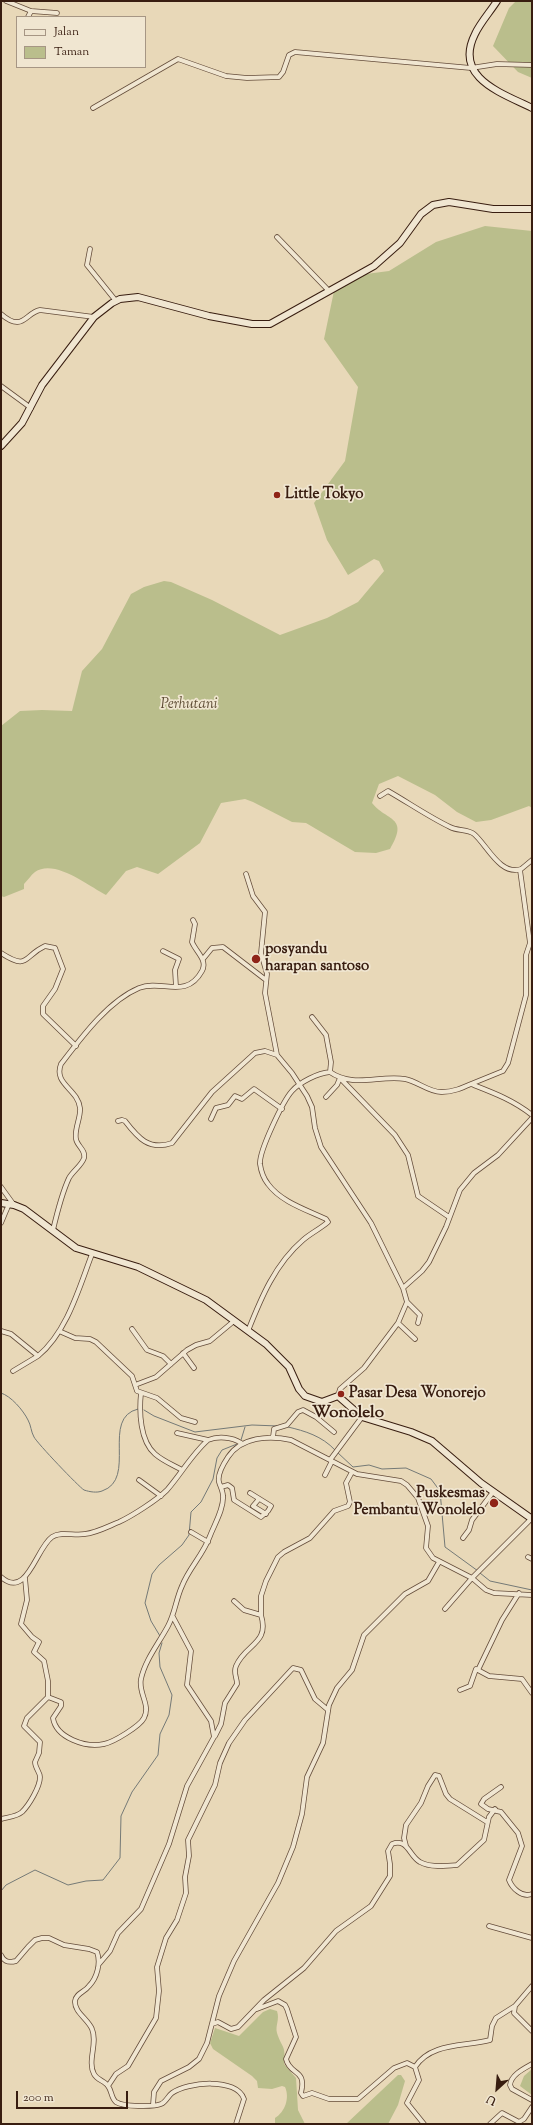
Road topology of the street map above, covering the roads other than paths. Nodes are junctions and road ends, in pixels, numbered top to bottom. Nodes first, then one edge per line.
1 (497, 1) edge
2 (8, 2) edge
3 (31, 11) junction
4 (57, 13) dead end
5 (28, 16) edge
6 (532, 65) edge
7 (471, 68) junction
8 (93, 108) dead end
9 (532, 108) edge
10 (532, 208) edge
11 (277, 237) dead end
12 (90, 249) dead end
13 (329, 291) junction
14 (116, 301) junction
15 (1, 314) edge
16 (94, 317) junction
17 (1, 386) edge
18 (31, 408) junction
19 (1, 446) edge
20 (380, 796) dead end
21 (532, 860) edge
22 (520, 869) junction
23 (246, 874) dead end
24 (193, 920) dead end
25 (163, 951) dead end
26 (1, 953) edge
27 (203, 959) junction
28 (266, 980) junction
29 (176, 987) junction
30 (312, 1017) dead end
31 (76, 1046) junction
32 (277, 1055) junction
33 (330, 1072) junction
34 (340, 1078) junction
35 (471, 1084) junction
36 (300, 1085) junction
37 (326, 1097) dead end
38 (282, 1109) junction
39 (532, 1117) edge
40 (211, 1119) dead end
41 (118, 1121) dead end
42 (1, 1187) edge
43 (1, 1204) edge
44 (12, 1205) junction
45 (449, 1217) junction
46 (1, 1223) edge
47 (53, 1230) junction
48 (92, 1254) junction
49 (403, 1288) junction
50 (407, 1302) junction
51 (234, 1321) junction
52 (398, 1323) junction
53 (418, 1323) dead end
54 (132, 1330) dead end
55 (1, 1331) edge
56 (59, 1331) junction
57 (248, 1331) junction
58 (415, 1339) dead end
59 (183, 1353) junction
60 (38, 1356) junction
61 (171, 1364) junction
62 (194, 1368) dead end
63 (13, 1371) dead end
64 (134, 1385) junction
65 (141, 1393) junction
66 (338, 1396) junction
67 (362, 1417) junction
68 (195, 1422) dead end
69 (334, 1432) dead end
70 (178, 1433) dead end
71 (273, 1438) junction
72 (208, 1440) junction
73 (241, 1443) junction
74 (331, 1460) junction
75 (182, 1470) junction
76 (352, 1472) junction
77 (325, 1475) dead end
78 (139, 1480) dead end
79 (221, 1487) junction
80 (492, 1492) junction
81 (250, 1493) dead end
82 (161, 1496) junction
83 (258, 1498) junction
84 (266, 1514) junction
85 (532, 1519) edge
86 (191, 1532) dead end
87 (463, 1538) dead end
88 (208, 1542) junction
89 (439, 1562) junction
90 (1, 1577) edge
91 (25, 1578) junction
92 (472, 1578) junction
93 (519, 1593) junction
94 (532, 1595) edge
95 (234, 1601) dead end
96 (445, 1609) dead end
97 (261, 1615) junction
98 (173, 1617) junction
99 (478, 1670) junction
100 (460, 1690) dead end
101 (532, 1693) edge
102 (48, 1697) junction
103 (328, 1710) junction
104 (214, 1737) junction
105 (501, 1787) dead end
106 (494, 1810) junction
107 (1, 1819) edge
108 (488, 1822) junction
109 (406, 1846) junction
110 (532, 1894) edge
111 (489, 1926) dead end
112 (532, 1938) edge
113 (1, 1955) edge
114 (99, 1964) junction
115 (532, 1986) edge
116 (515, 2006) junction
117 (255, 2010) junction
118 (212, 2024) junction
119 (532, 2031) edge
120 (532, 2064) edge
121 (416, 2067) junction
122 (108, 2086) junction
123 (532, 2100) edge
124 (153, 2105) junction
125 (532, 2107) edge
126 (236, 2124) edge
127 (424, 2124) edge
128 (490, 2124) edge

1 - 7 main road
2 - 3 street
3 - 4 street
3 - 5 street
6 - 7 street
7 - 8 street
7 - 9 main road
10 - 13 main road
11 - 13 street
12 - 14 street
13 - 14 main road
14 - 16 main road
15 - 16 street
16 - 18 main road
17 - 18 street
18 - 19 main road
20 - 22 street
21 - 22 street
22 - 35 street
23 - 28 street
24 - 27 street
25 - 29 street
26 - 31 street
27 - 28 street
27 - 29 street
28 - 32 street
29 - 31 street
30 - 33 street
31 - 47 street
32 - 36 street
32 - 41 street
33 - 34 street
33 - 36 street
34 - 35 street
34 - 37 street
34 - 45 street
35 - 39 street
36 - 38 street
36 - 49 street
38 - 40 street
38 - 57 street
39 - 45 street
42 - 44 street
43 - 44 main road
44 - 46 street
44 - 47 main road
45 - 49 street
47 - 48 main road
48 - 51 main road
48 - 56 street
49 - 50 street
50 - 52 street
50 - 53 street
51 - 57 main road
51 - 59 street
52 - 58 street
52 - 66 street
54 - 61 street
55 - 60 street
56 - 60 street
56 - 64 street
57 - 66 main road
59 - 61 street
59 - 62 street
60 - 63 street
61 - 64 street
64 - 65 street
65 - 68 street
65 - 75 street
66 - 67 main road
67 - 74 street
67 - 80 main road
69 - 71 street
70 - 72 street
71 - 73 street
71 - 74 street
72 - 73 street
72 - 75 street
73 - 79 street
74 - 76 street
74 - 77 street
75 - 82 street
76 - 89 street
76 - 97 street
78 - 82 street
79 - 84 street
79 - 88 street
80 - 85 main road
80 - 87 street
81 - 83 street
82 - 91 street
83 - 84 street
83 - 84 street
85 - 92 street
86 - 88 street
88 - 98 street
89 - 92 street
89 - 103 street
90 - 91 street
91 - 102 street
92 - 93 street
92 - 96 street
93 - 94 street
93 - 99 street
95 - 97 street
97 - 104 street
98 - 102 street
98 - 104 street
99 - 100 street
99 - 101 street
102 - 107 street
103 - 118 street
103 - 122 street
104 - 114 street
105 - 106 street
106 - 108 street
106 - 110 street
108 - 109 street
108 - 109 street
109 - 117 street
111 - 112 street
113 - 114 street
114 - 122 street
115 - 116 street
116 - 119 street
116 - 121 street
117 - 118 street
117 - 121 street
118 - 124 street
120 - 123 street
121 - 127 street
122 - 124 street
124 - 126 street
125 - 128 street

